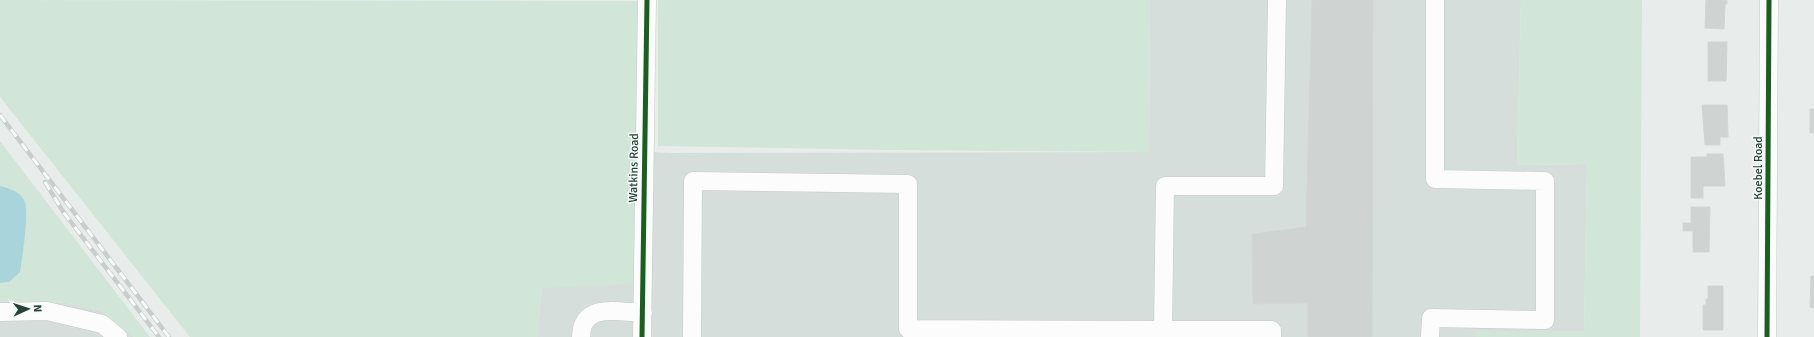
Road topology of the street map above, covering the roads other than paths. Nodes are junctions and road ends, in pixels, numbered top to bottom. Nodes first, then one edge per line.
1 (646, 0) edge
2 (1277, 0) edge
3 (1435, 0) edge
4 (1769, 0) edge
5 (0, 312) edge
6 (643, 313) junction
7 (1163, 330) junction
8 (118, 337) edge
9 (581, 337) edge
10 (642, 337) edge
11 (692, 337) edge
12 (1272, 337) edge
13 (1430, 337) edge
14 (1767, 337) edge

1 - 6 street, Watkins Road
2 - 7 street
3 - 13 street
4 - 14 street, Koebel Road
5 - 8 street
6 - 9 street
6 - 10 street, Watkins Road
7 - 11 street
7 - 12 street

